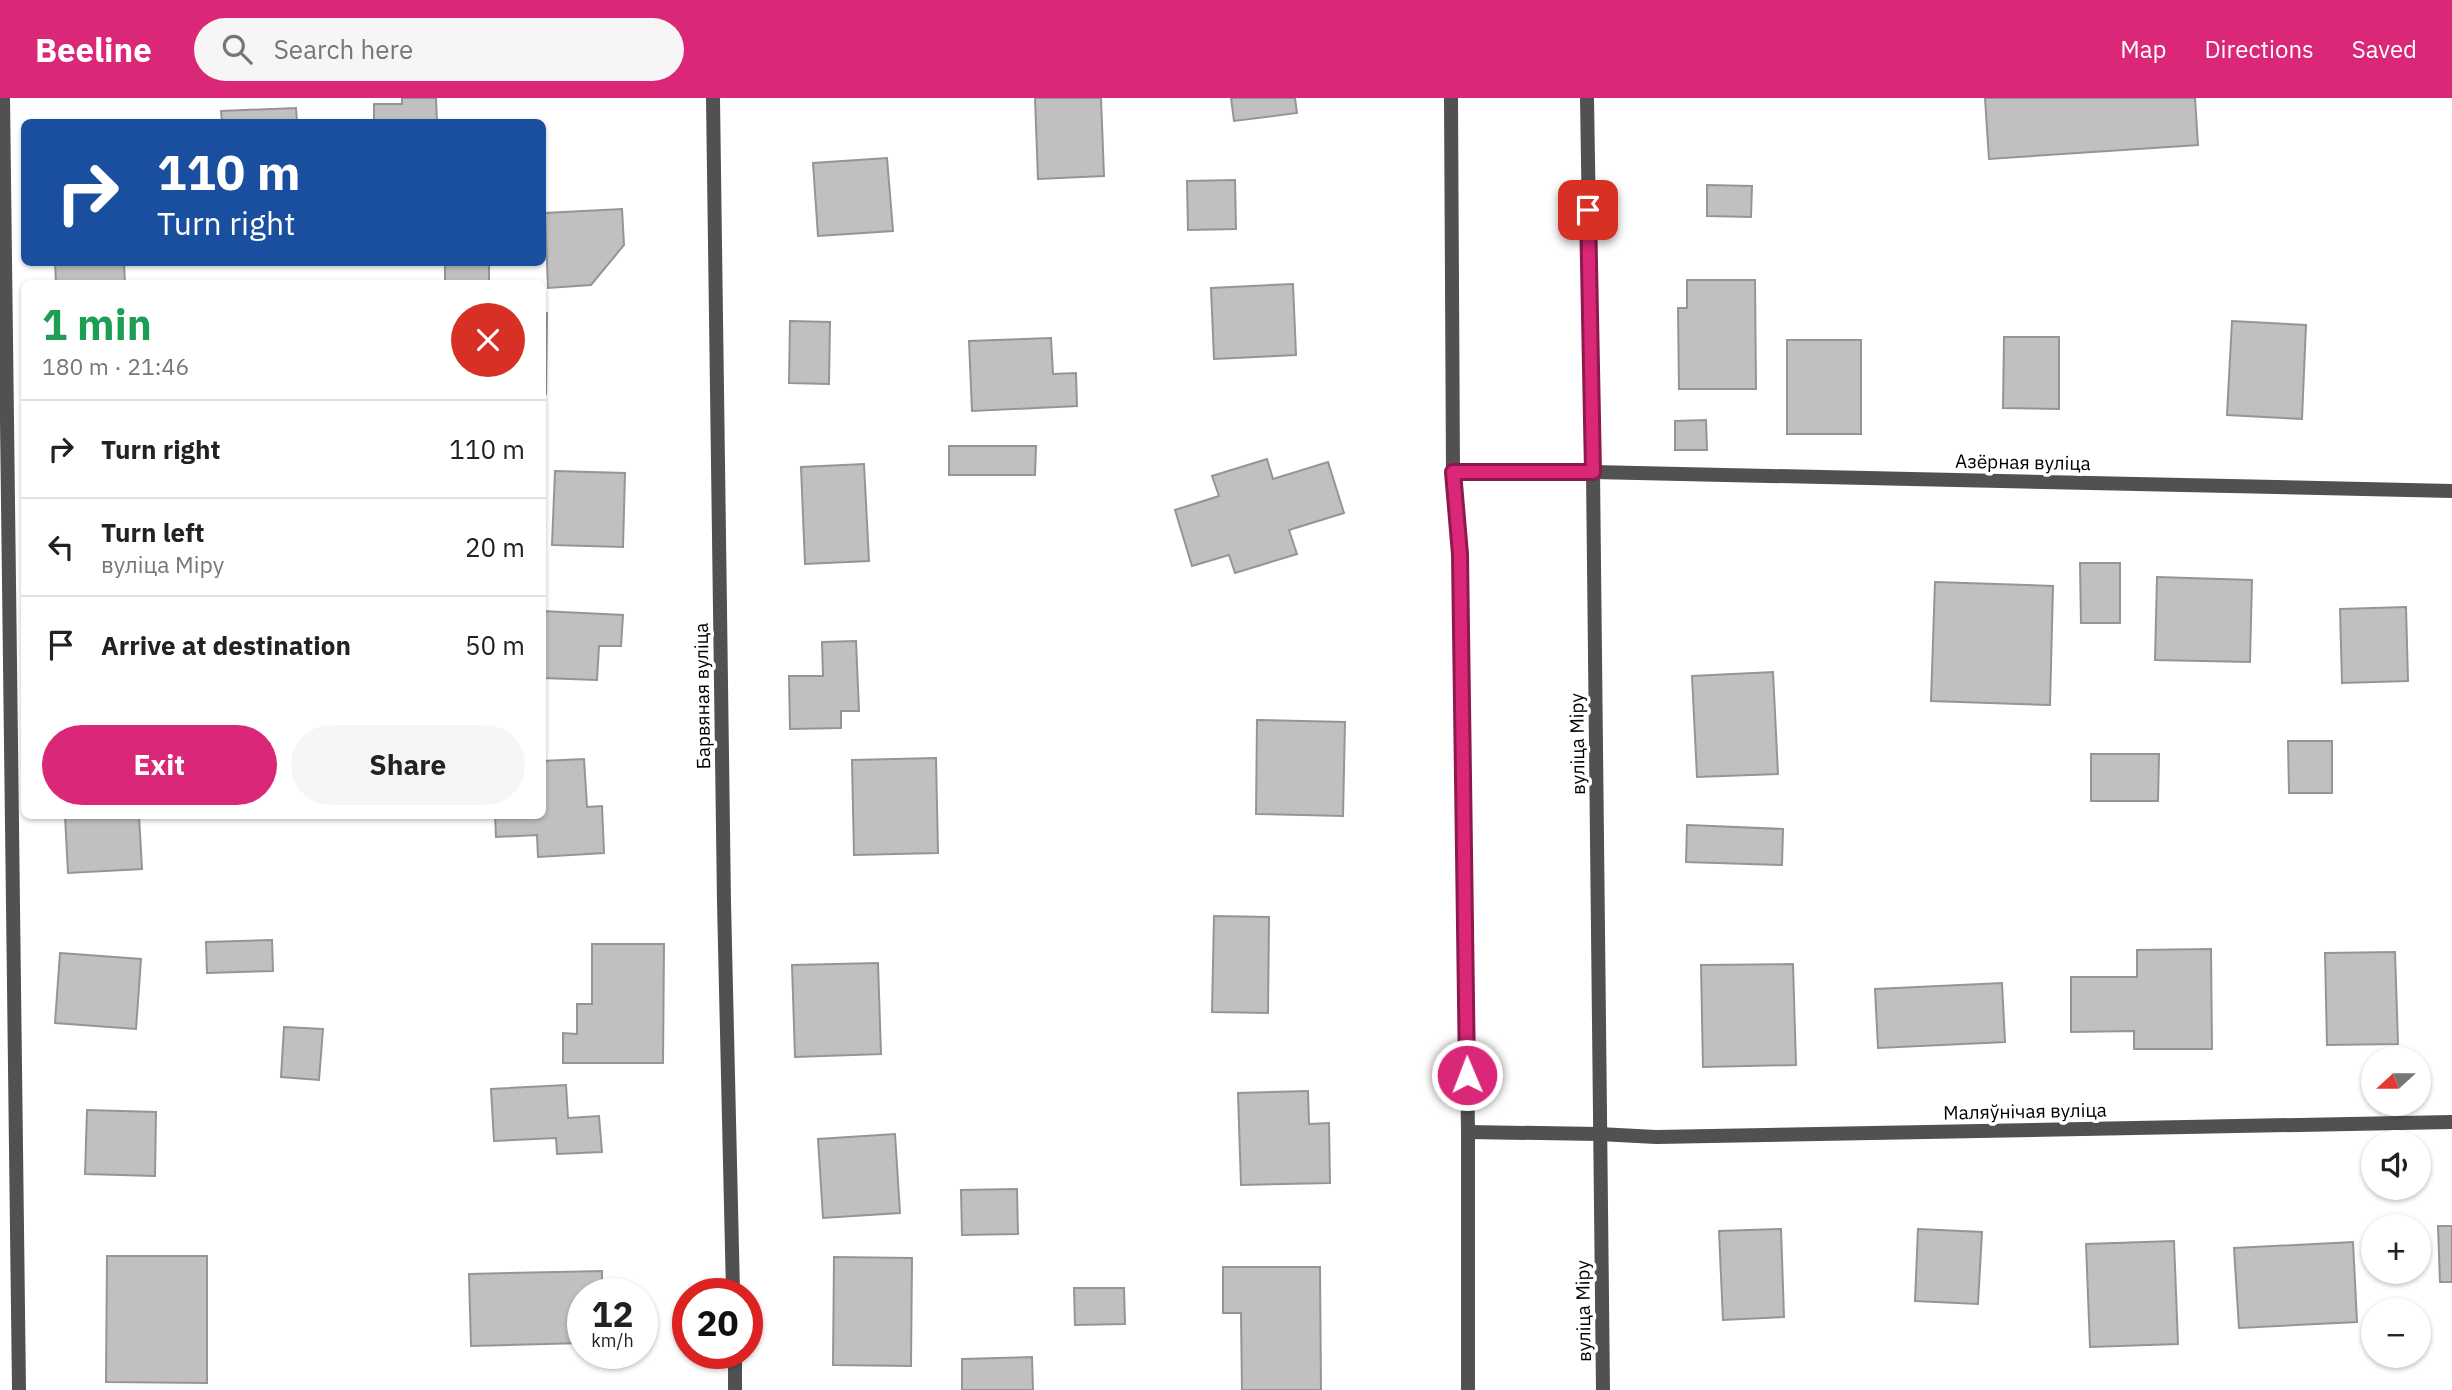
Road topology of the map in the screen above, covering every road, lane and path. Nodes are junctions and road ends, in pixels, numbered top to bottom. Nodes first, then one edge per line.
1 (3, 98) edge
2 (713, 98) edge
3 (1451, 98) edge
4 (1587, 98) edge
5 (1453, 472) junction
6 (1593, 472) junction
7 (2452, 491) edge
8 (2452, 1122) edge
9 (1468, 1132) junction
10 (1600, 1134) junction
11 (733, 1278) edge
12 (735, 1369) edge
13 (19, 1390) edge
14 (736, 1390) edge
15 (1468, 1390) edge
16 (1603, 1390) edge

1 - 13 street
2 - 11 street, Барвяная вуліца
3 - 5 street
4 - 6 street, вуліца Міру
5 - 6 street, Азёрная вуліца
5 - 9 street
6 - 7 street, Азёрная вуліца
6 - 10 street, вуліца Міру
8 - 10 street, Маляўнічая вуліца
9 - 10 street, Маляўнічая вуліца
9 - 15 street
10 - 16 street, вуліца Міру
12 - 14 street

